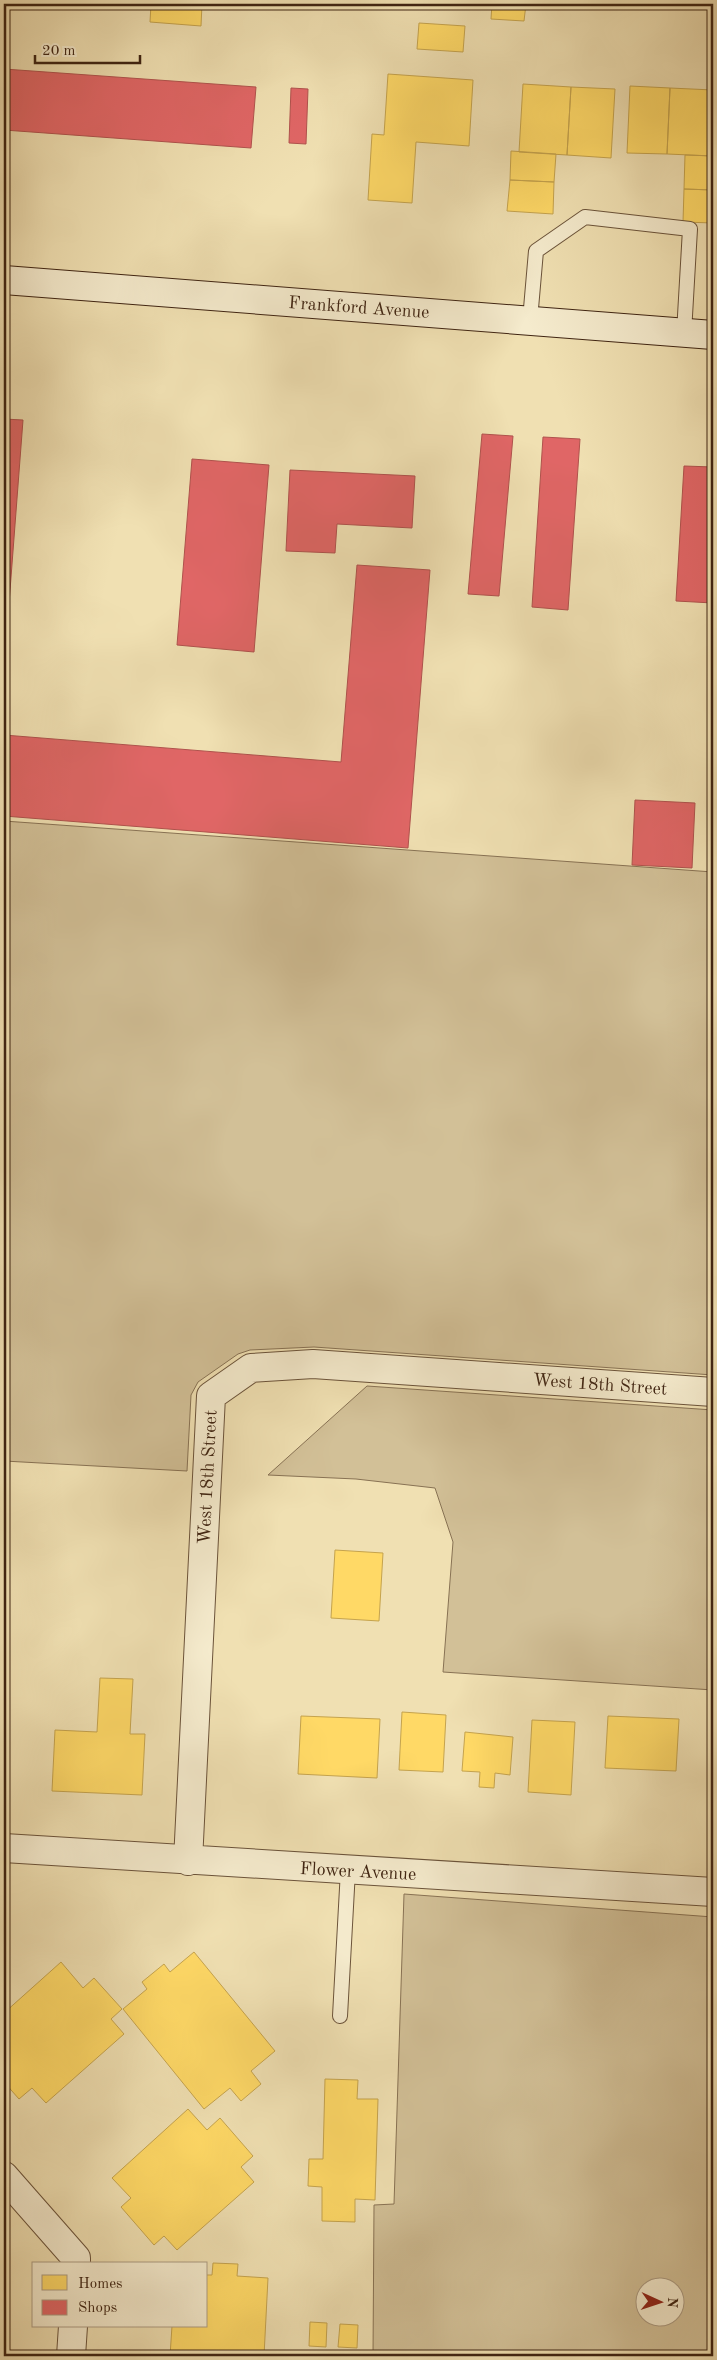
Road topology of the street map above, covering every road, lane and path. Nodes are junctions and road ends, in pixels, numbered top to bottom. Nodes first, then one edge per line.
1 (4, 280) edge
2 (530, 320) junction
3 (684, 332) junction
4 (713, 335) edge
5 (713, 1392) edge
6 (4, 1848) edge
7 (188, 1861) junction
8 (348, 1870) junction
9 (713, 1892) edge
10 (340, 2016) dead end
11 (4, 2176) edge
12 (76, 2262) edge
13 (73, 2328) edge
14 (71, 2356) edge

1 - 2 street, Frankford Avenue
2 - 3 street, Frankford Avenue
2 - 3 lane
3 - 4 street, Frankford Avenue
5 - 7 street, West 18th Street
6 - 7 street, Flower Avenue
7 - 8 street, Flower Avenue
8 - 9 street, Flower Avenue
8 - 10 lane
11 - 12 street
13 - 14 street

